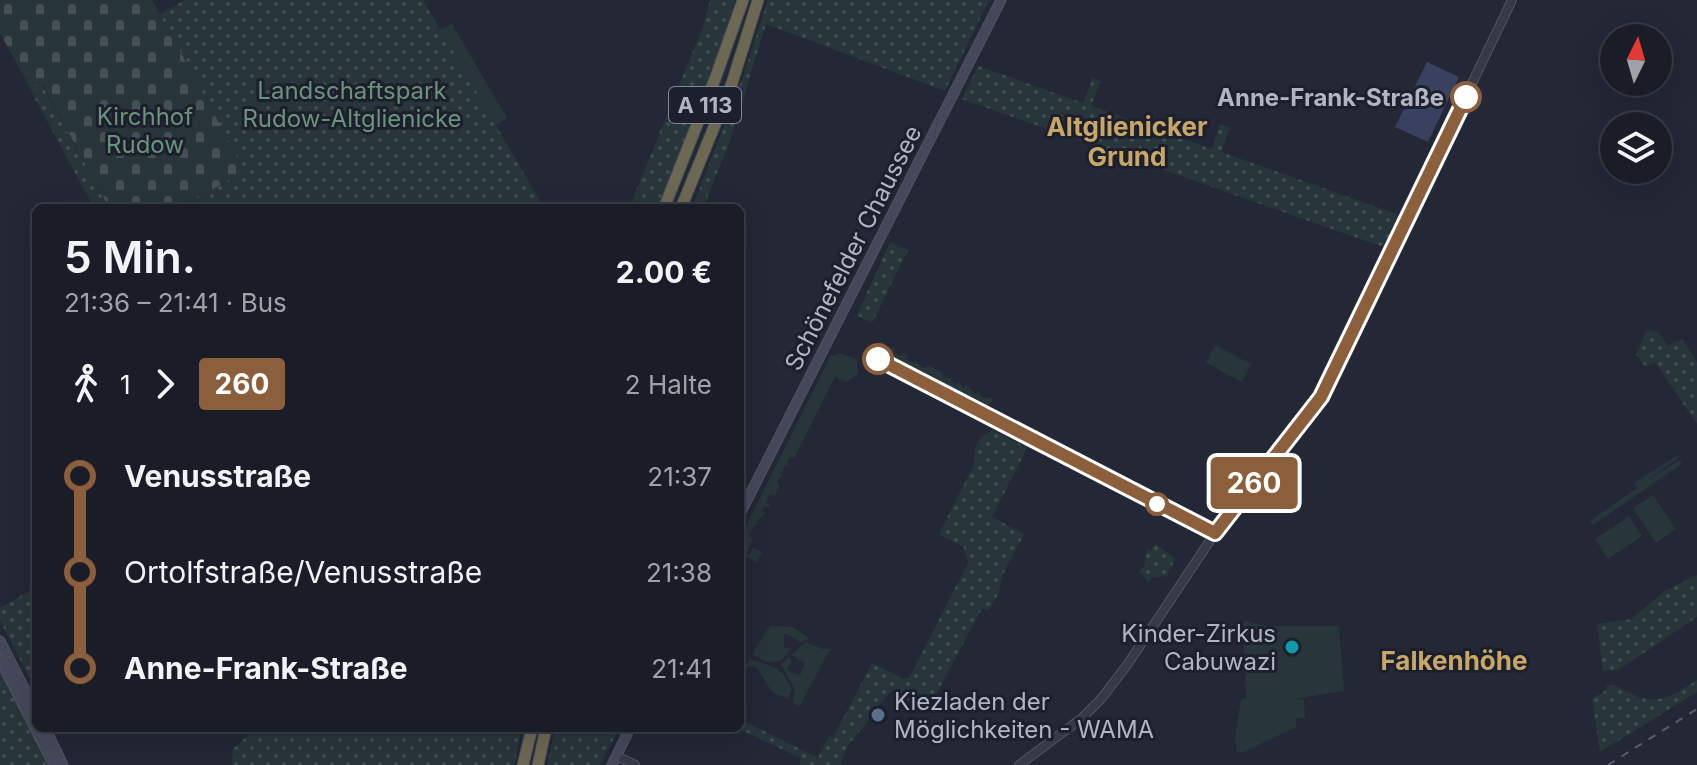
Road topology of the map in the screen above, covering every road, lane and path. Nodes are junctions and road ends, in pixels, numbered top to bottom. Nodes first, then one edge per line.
1 (743, 0) edge
2 (758, 0) edge
3 (1001, 0) edge
4 (1512, 0) edge
5 (666, 204) edge
6 (683, 204) edge
7 (744, 506) edge
8 (0, 641) edge
9 (0, 660) edge
10 (32, 703) edge
11 (32, 722) edge
12 (37, 732) edge
13 (47, 732) edge
14 (531, 732) edge
15 (545, 732) edge
16 (628, 732) edge
17 (614, 760) edge
18 (54, 765) edge
19 (63, 765) edge
20 (523, 765) edge
21 (538, 765) edge
22 (635, 765) edge
23 (1019, 765) edge

1 - 5 highway, A 113
2 - 6 highway, A 113
3 - 7 main road, Schönefelder Chaussee
4 - 23 street
8 - 10 main road
9 - 11 main road
12 - 18 main road
13 - 19 main road
14 - 20 highway
15 - 21 highway
16 - 17 main road
17 - 22 street

